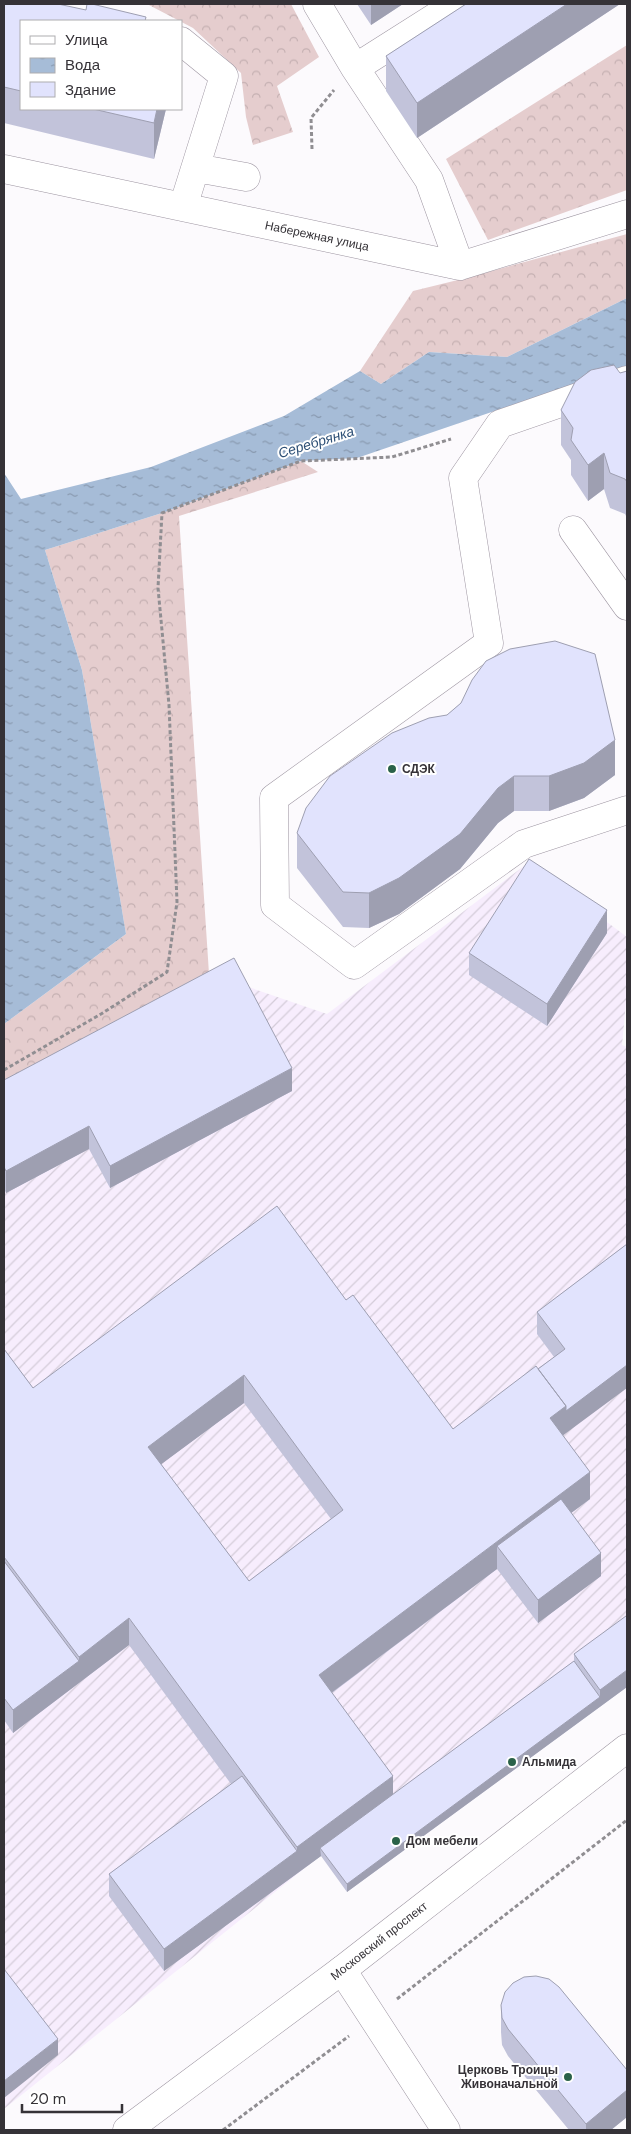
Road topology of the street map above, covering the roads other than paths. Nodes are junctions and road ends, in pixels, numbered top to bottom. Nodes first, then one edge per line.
1 (317, 4) edge
2 (456, 4) edge
3 (182, 42) edge
4 (346, 77) junction
5 (196, 168) junction
6 (4, 169) edge
7 (246, 177) dead end
8 (183, 207) junction
9 (627, 214) edge
10 (460, 266) junction
11 (627, 380) edge
12 (573, 530) dead end
13 (627, 606) edge
14 (627, 810) edge
15 (627, 1748) edge
16 (342, 1970) junction
17 (127, 2130) edge
18 (446, 2130) edge

1 - 4 street
2 - 4 street
3 - 5 street
4 - 10 street
5 - 7 street
5 - 8 street
6 - 8 street, Набережная улица
8 - 10 street, Набережная улица
9 - 10 street, Набережная улица
11 - 14 street
12 - 13 street
15 - 16 street, Московский проспект
16 - 17 street, Московский проспект
16 - 18 street

